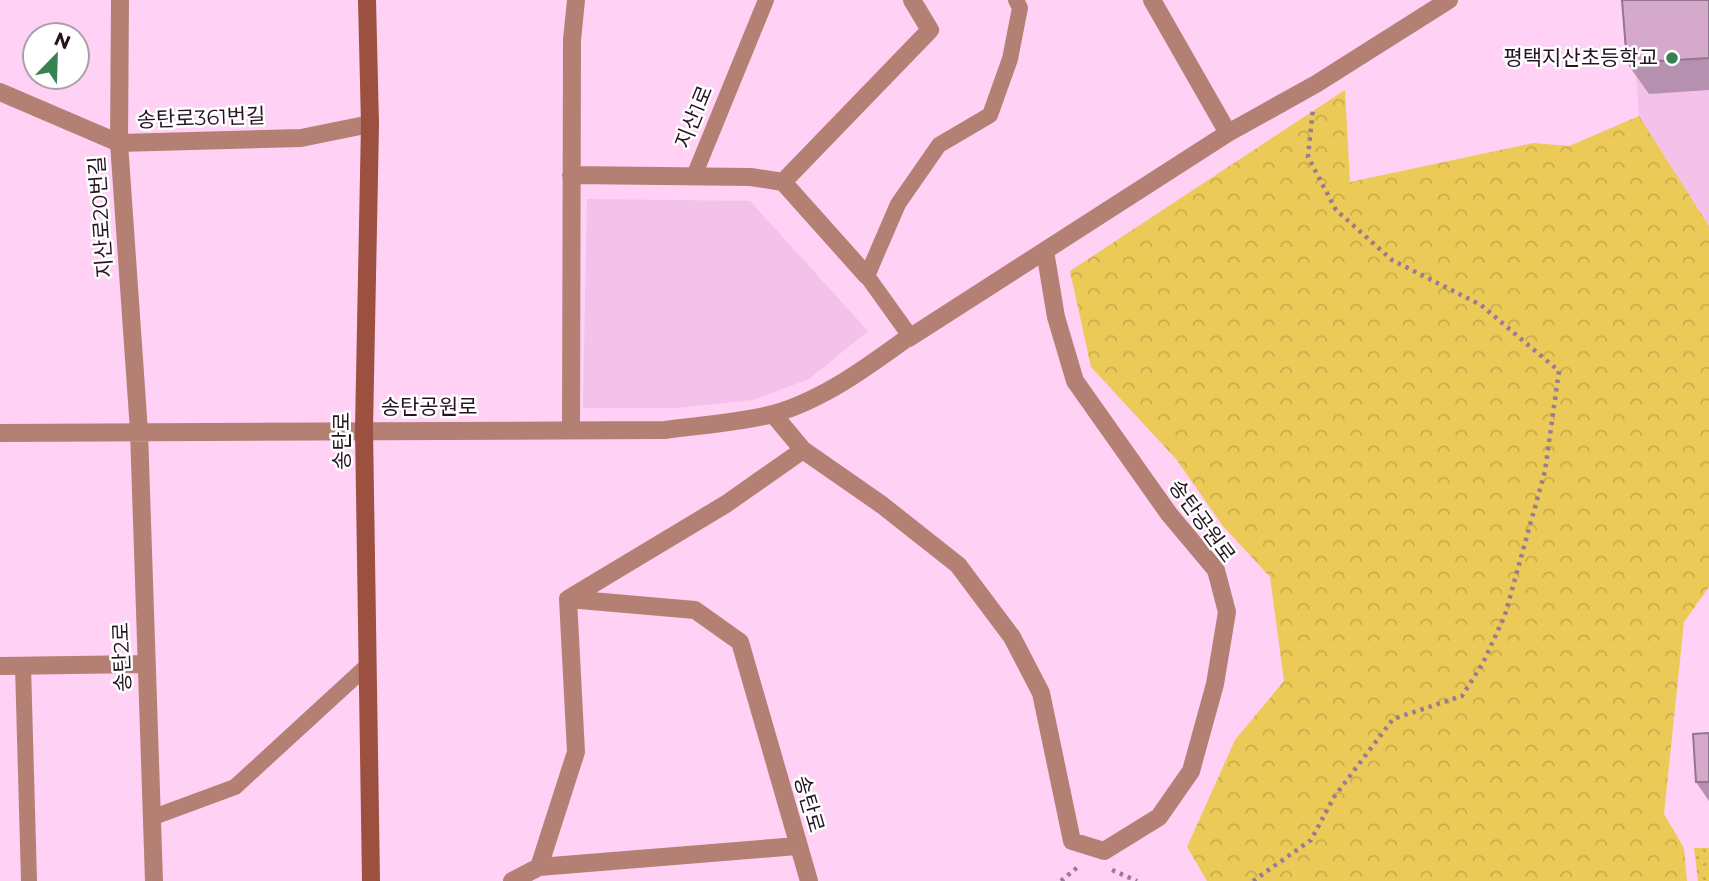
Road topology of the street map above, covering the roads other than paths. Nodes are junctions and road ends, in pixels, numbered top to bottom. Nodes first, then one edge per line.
1 (120, 0) edge
2 (367, 0) edge
3 (576, 0) edge
4 (766, 0) edge
5 (912, 0) edge
6 (1016, 0) edge
7 (1152, 0) edge
8 (1449, 0) edge
9 (0, 92) edge
10 (370, 124) junction
11 (1228, 133) junction
12 (119, 143) junction
13 (571, 175) junction
14 (694, 176) junction
15 (783, 182) junction
16 (1045, 251) junction
17 (867, 276) junction
18 (910, 336) junction
19 (773, 414) junction
20 (364, 429) junction
21 (571, 429) junction
22 (139, 431) junction
23 (0, 433) edge
24 (803, 450) junction
25 (568, 599) junction
26 (145, 664) junction
27 (368, 665) junction
28 (0, 666) edge
29 (23, 666) junction
30 (151, 818) junction
31 (797, 846) junction
32 (538, 867) junction
33 (29, 881) edge
34 (154, 881) edge
35 (371, 881) edge
36 (512, 881) edge
37 (808, 881) edge

1 - 12 street, 지산로20번길
2 - 10 main road, 송탄로
3 - 13 street
4 - 14 lane, 지산1로
5 - 15 street
6 - 17 lane
7 - 11 street
8 - 11 street, 송탄공원로
9 - 12 street, 송탄로361번길
10 - 12 street, 송탄로361번길
10 - 20 main road, 송탄로
11 - 16 street, 송탄공원로
12 - 22 street, 지산로20번길
13 - 14 street, 지산1로
13 - 21 street
14 - 15 street
15 - 17 street
16 - 18 street, 송탄공원로
16 - 24 street, 송탄공원로
17 - 18 lane
18 - 19 street, 송탄공원로
19 - 21 street, 송탄공원로
19 - 24 street
20 - 21 street, 송탄공원로
20 - 22 street, 송탄공원로
20 - 27 main road, 송탄로
22 - 23 street, 송탄공원로
22 - 26 street, 송탄2로
24 - 25 street
25 - 31 street, 송탄로
25 - 32 street
26 - 29 street
26 - 30 street, 송탄2로
27 - 30 lane
27 - 35 main road, 송탄로
28 - 29 street
29 - 33 lane
30 - 34 street, 송탄2로
31 - 32 street
31 - 37 street, 송탄로
32 - 36 street

